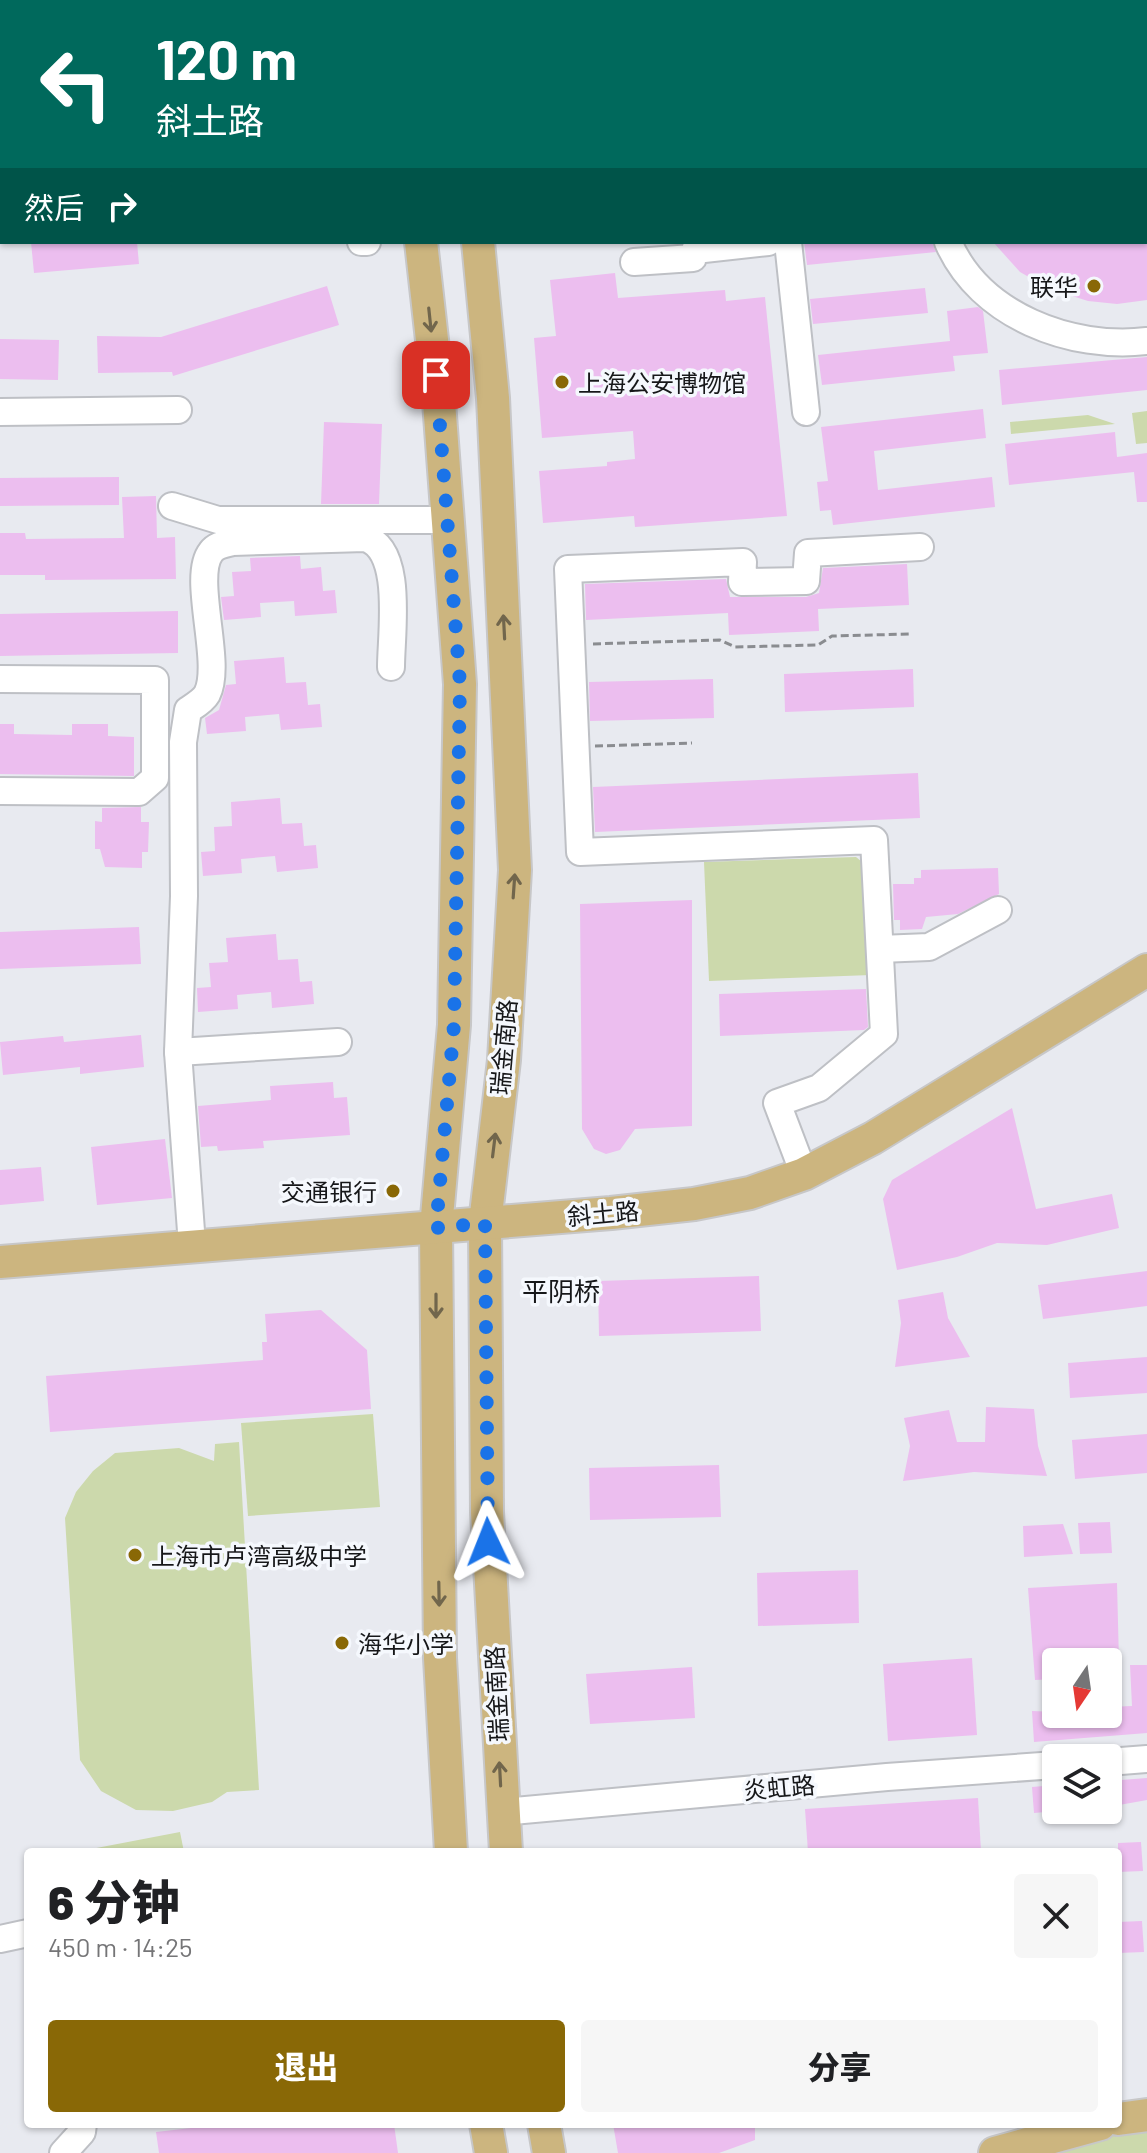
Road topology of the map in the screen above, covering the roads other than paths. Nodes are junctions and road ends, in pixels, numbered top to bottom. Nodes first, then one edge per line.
1 (421, 244) edge
2 (478, 244) edge
3 (750, 244) edge
4 (788, 244) edge
5 (949, 244) edge
6 (634, 262) dead end
7 (1147, 341) edge
8 (178, 410) dead end
9 (0, 412) edge
10 (806, 412) dead end
11 (172, 506) dead end
12 (446, 520) junction
13 (920, 547) dead end
14 (391, 667) dead end
15 (0, 679) edge
16 (0, 791) edge
17 (998, 910) dead end
18 (880, 949) junction
19 (1147, 970) edge
20 (338, 1042) dead end
21 (178, 1052) junction
22 (804, 1174) junction
23 (485, 1223) junction
24 (436, 1228) junction
25 (192, 1245) junction
26 (0, 1262) edge
27 (1147, 1759) edge
28 (1122, 1761) edge
29 (1042, 1766) edge
30 (502, 1812) junction
31 (447, 1848) edge
32 (506, 1848) edge
33 (24, 1934) edge
34 (0, 1939) edge
35 (1147, 2115) edge
36 (1122, 2118) edge
37 (82, 2128) edge
38 (487, 2128) edge
39 (545, 2128) edge
40 (1086, 2128) edge
41 (63, 2153) edge
42 (491, 2153) edge
43 (549, 2153) edge
44 (995, 2153) edge

1 -> 12 main road
23 -> 2 main road, 瑞金南路
3 - 6 street
4 - 10 street
5 - 7 street
8 - 9 street
11 - 12 street
12 - 24 main road
13 - 18 street
14 - 21 street
15 - 16 street
17 - 18 street
18 - 22 street
19 - 22 main road, 斜土路
20 - 21 street
21 - 25 street
22 - 23 main road, 斜土路
23 - 24 main road, 斜土路
30 -> 23 main road, 瑞金南路
24 - 25 main road, 斜土路
24 -> 31 main road
25 - 26 main road, 斜土路
27 - 28 street
29 - 30 street, 炎虹路
30 - 32 main road, 瑞金南路
33 - 34 street
35 - 36 main road
37 - 41 street
38 - 42 main road
39 - 43 main road
40 - 44 main road

